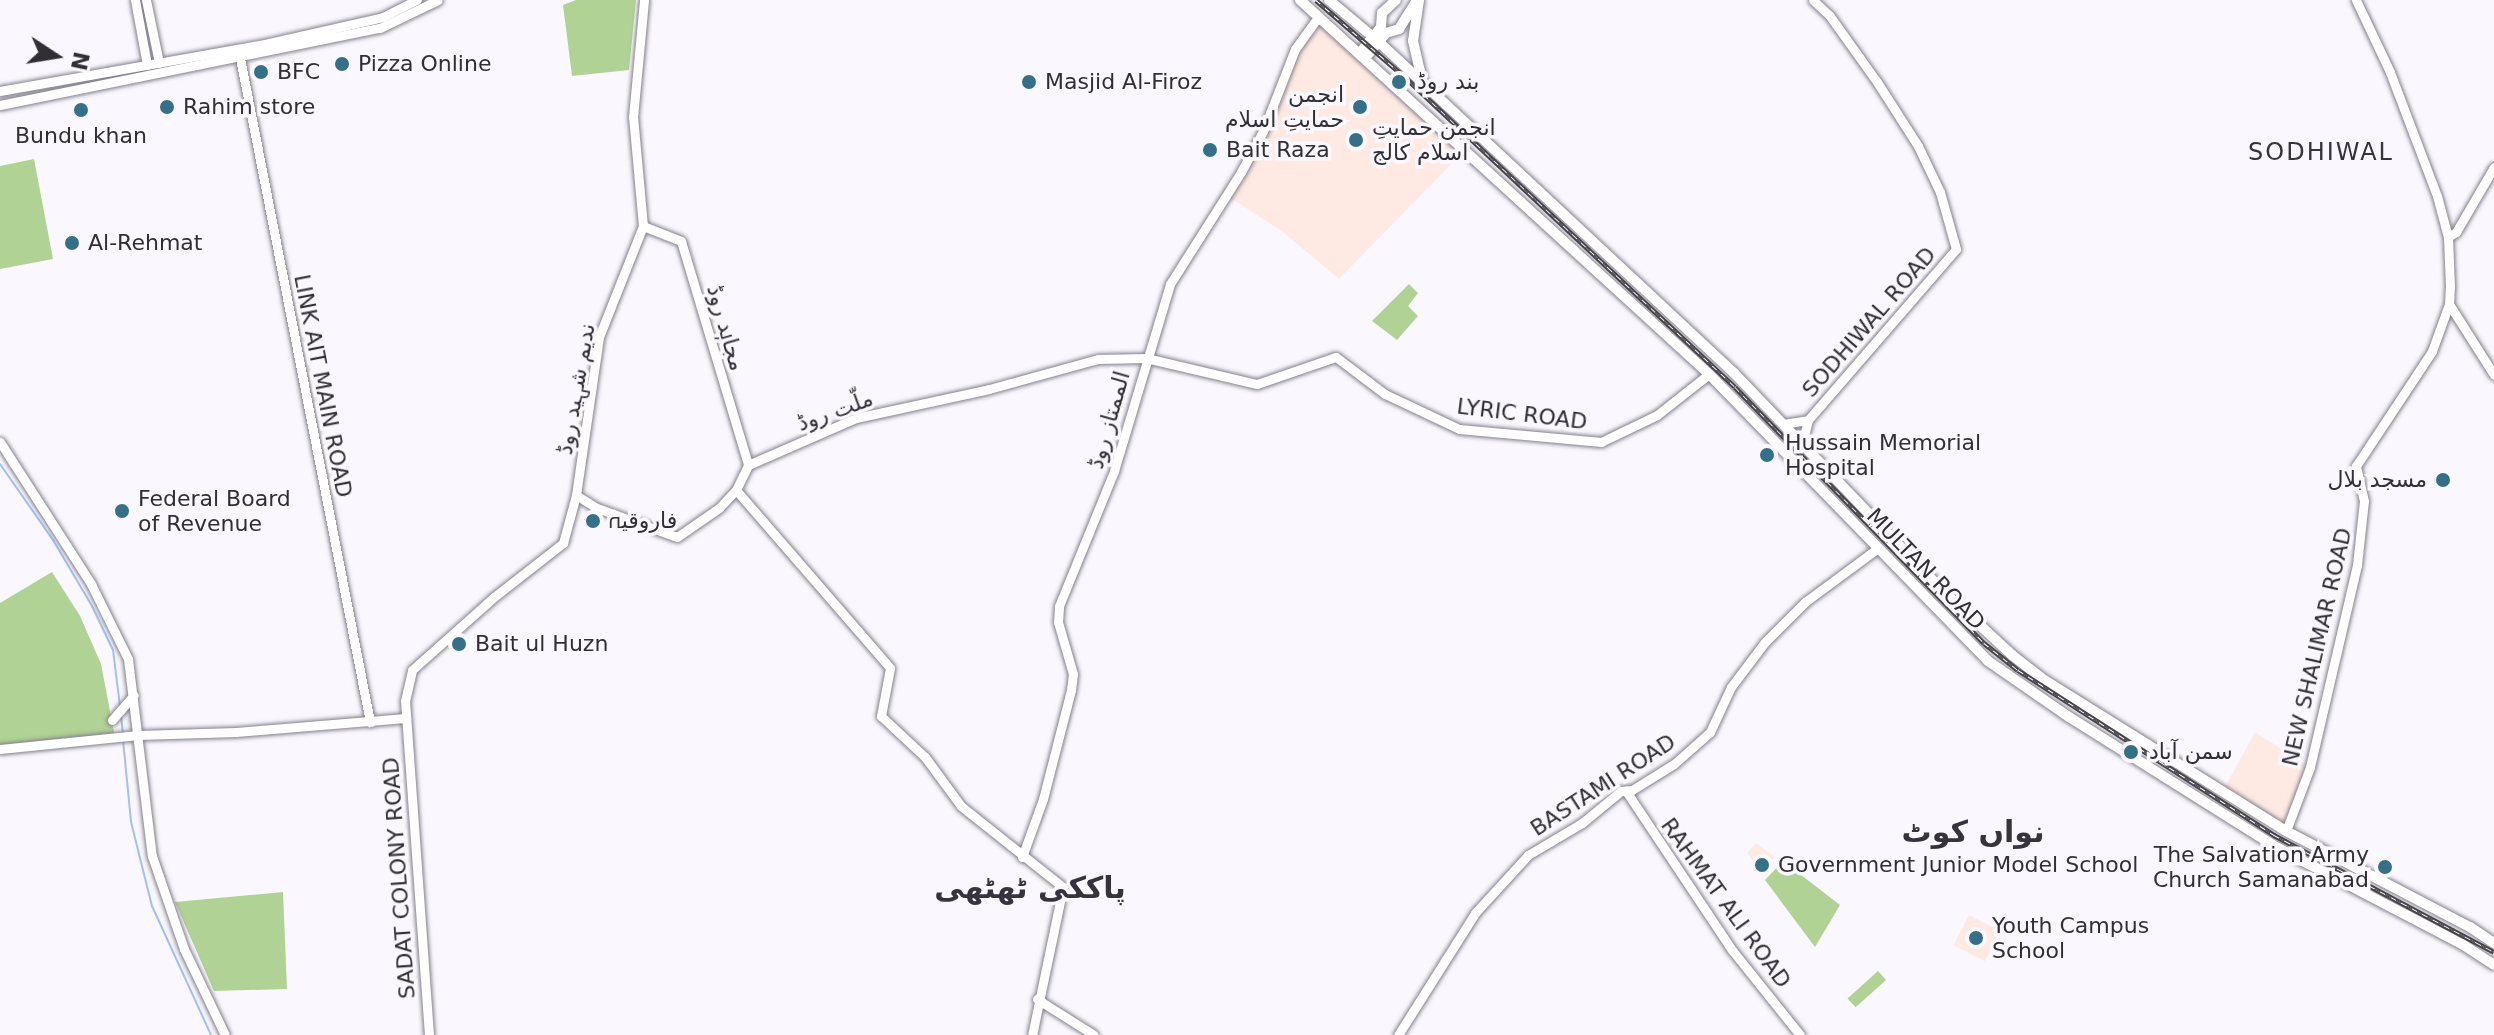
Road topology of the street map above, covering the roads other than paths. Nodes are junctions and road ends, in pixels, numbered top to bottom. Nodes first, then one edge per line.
1 (135, 0) edge
2 (146, 0) edge
3 (417, 0) edge
4 (438, 0) edge
5 (644, 0) edge
6 (1300, 0) edge
7 (1329, 0) edge
8 (1396, 0) edge
9 (1418, 0) edge
10 (1813, 0) edge
11 (2356, 0) edge
12 (1318, 17) junction
13 (1376, 39) junction
14 (1362, 56) junction
15 (240, 58) junction
16 (159, 63) junction
17 (147, 65) junction
18 (1423, 82) junction
19 (0, 91) edge
20 (0, 105) edge
21 (2494, 167) edge
22 (643, 226) junction
23 (2448, 237) junction
24 (2449, 304) junction
25 (1146, 358) junction
26 (1709, 374) junction
27 (2494, 375) edge
28 (1808, 420) junction
29 (1783, 424) junction
30 (0, 442) edge
31 (1802, 444) junction
32 (748, 465) junction
33 (736, 490) junction
34 (576, 495) junction
35 (1878, 548) junction
36 (1946, 594) junction
37 (1933, 606) junction
38 (134, 695) junction
39 (405, 718) junction
40 (112, 720) dead end
41 (370, 722) junction
42 (136, 735) junction
43 (0, 749) edge
44 (1626, 791) junction
45 (2286, 831) junction
46 (1022, 857) junction
47 (2494, 943) edge
48 (2494, 965) edge
49 (1037, 999) junction
50 (225, 1035) edge
51 (429, 1035) edge
52 (1032, 1035) edge
53 (1094, 1035) edge
54 (1398, 1035) edge
55 (1800, 1035) edge

1 - 17 street
2 - 16 street
3 - 16 street
4 - 15 street
5 - 22 street, ندیم شہید روڈ
6 - 12 main road, MULTAN ROAD
7 - 13 main road, MULTAN ROAD
8 - 13 main road
9 - 13 main road
9 - 18 main road
10 - 28 street, SODHIWAL ROAD
11 - 23 street
12 - 14 main road, MULTAN ROAD
12 - 25 street, الممتاز روڈ
13 - 14 main road
13 - 18 main road, MULTAN ROAD
14 - 26 main road, MULTAN ROAD
15 - 20 street
15 - 41 street, LINK AIT MAIN ROAD
16 - 17 street
17 - 19 street
18 - 29 main road, MULTAN ROAD
21 - 23 street
22 - 32 street, مجاہد روڈ
22 - 34 street, ندیم شہید روڈ
23 - 24 street
24 - 27 street
24 - 45 street, NEW SHALIMAR ROAD
25 - 26 street, LYRIC ROAD
25 - 32 street, ملّت روڈ
25 - 46 street, الممتاز روڈ
26 - 35 main road, MULTAN ROAD
28 - 29 street, SODHIWAL ROAD
28 - 31 street, SODHIWAL ROAD
29 - 31 main road, MULTAN ROAD
30 - 38 street
31 - 36 main road, MULTAN ROAD
32 - 33 street
33 - 34 street
33 - 46 street
34 - 39 street, ندیم شہید روڈ
35 - 37 main road, MULTAN ROAD
35 - 44 street, BASTAMI ROAD
36 - 37 main road
36 - 45 main road, MULTAN ROAD
37 - 48 main road, MULTAN ROAD
38 - 40 street
38 - 42 street
39 - 41 street
39 - 51 street, SADAT COLONY ROAD
41 - 42 street
42 - 43 street
42 - 50 street
44 - 54 street, BASTAMI ROAD
44 - 55 street, RAHMAT ALI ROAD
45 - 47 main road, MULTAN ROAD
46 - 49 street
49 - 52 street
49 - 53 street

